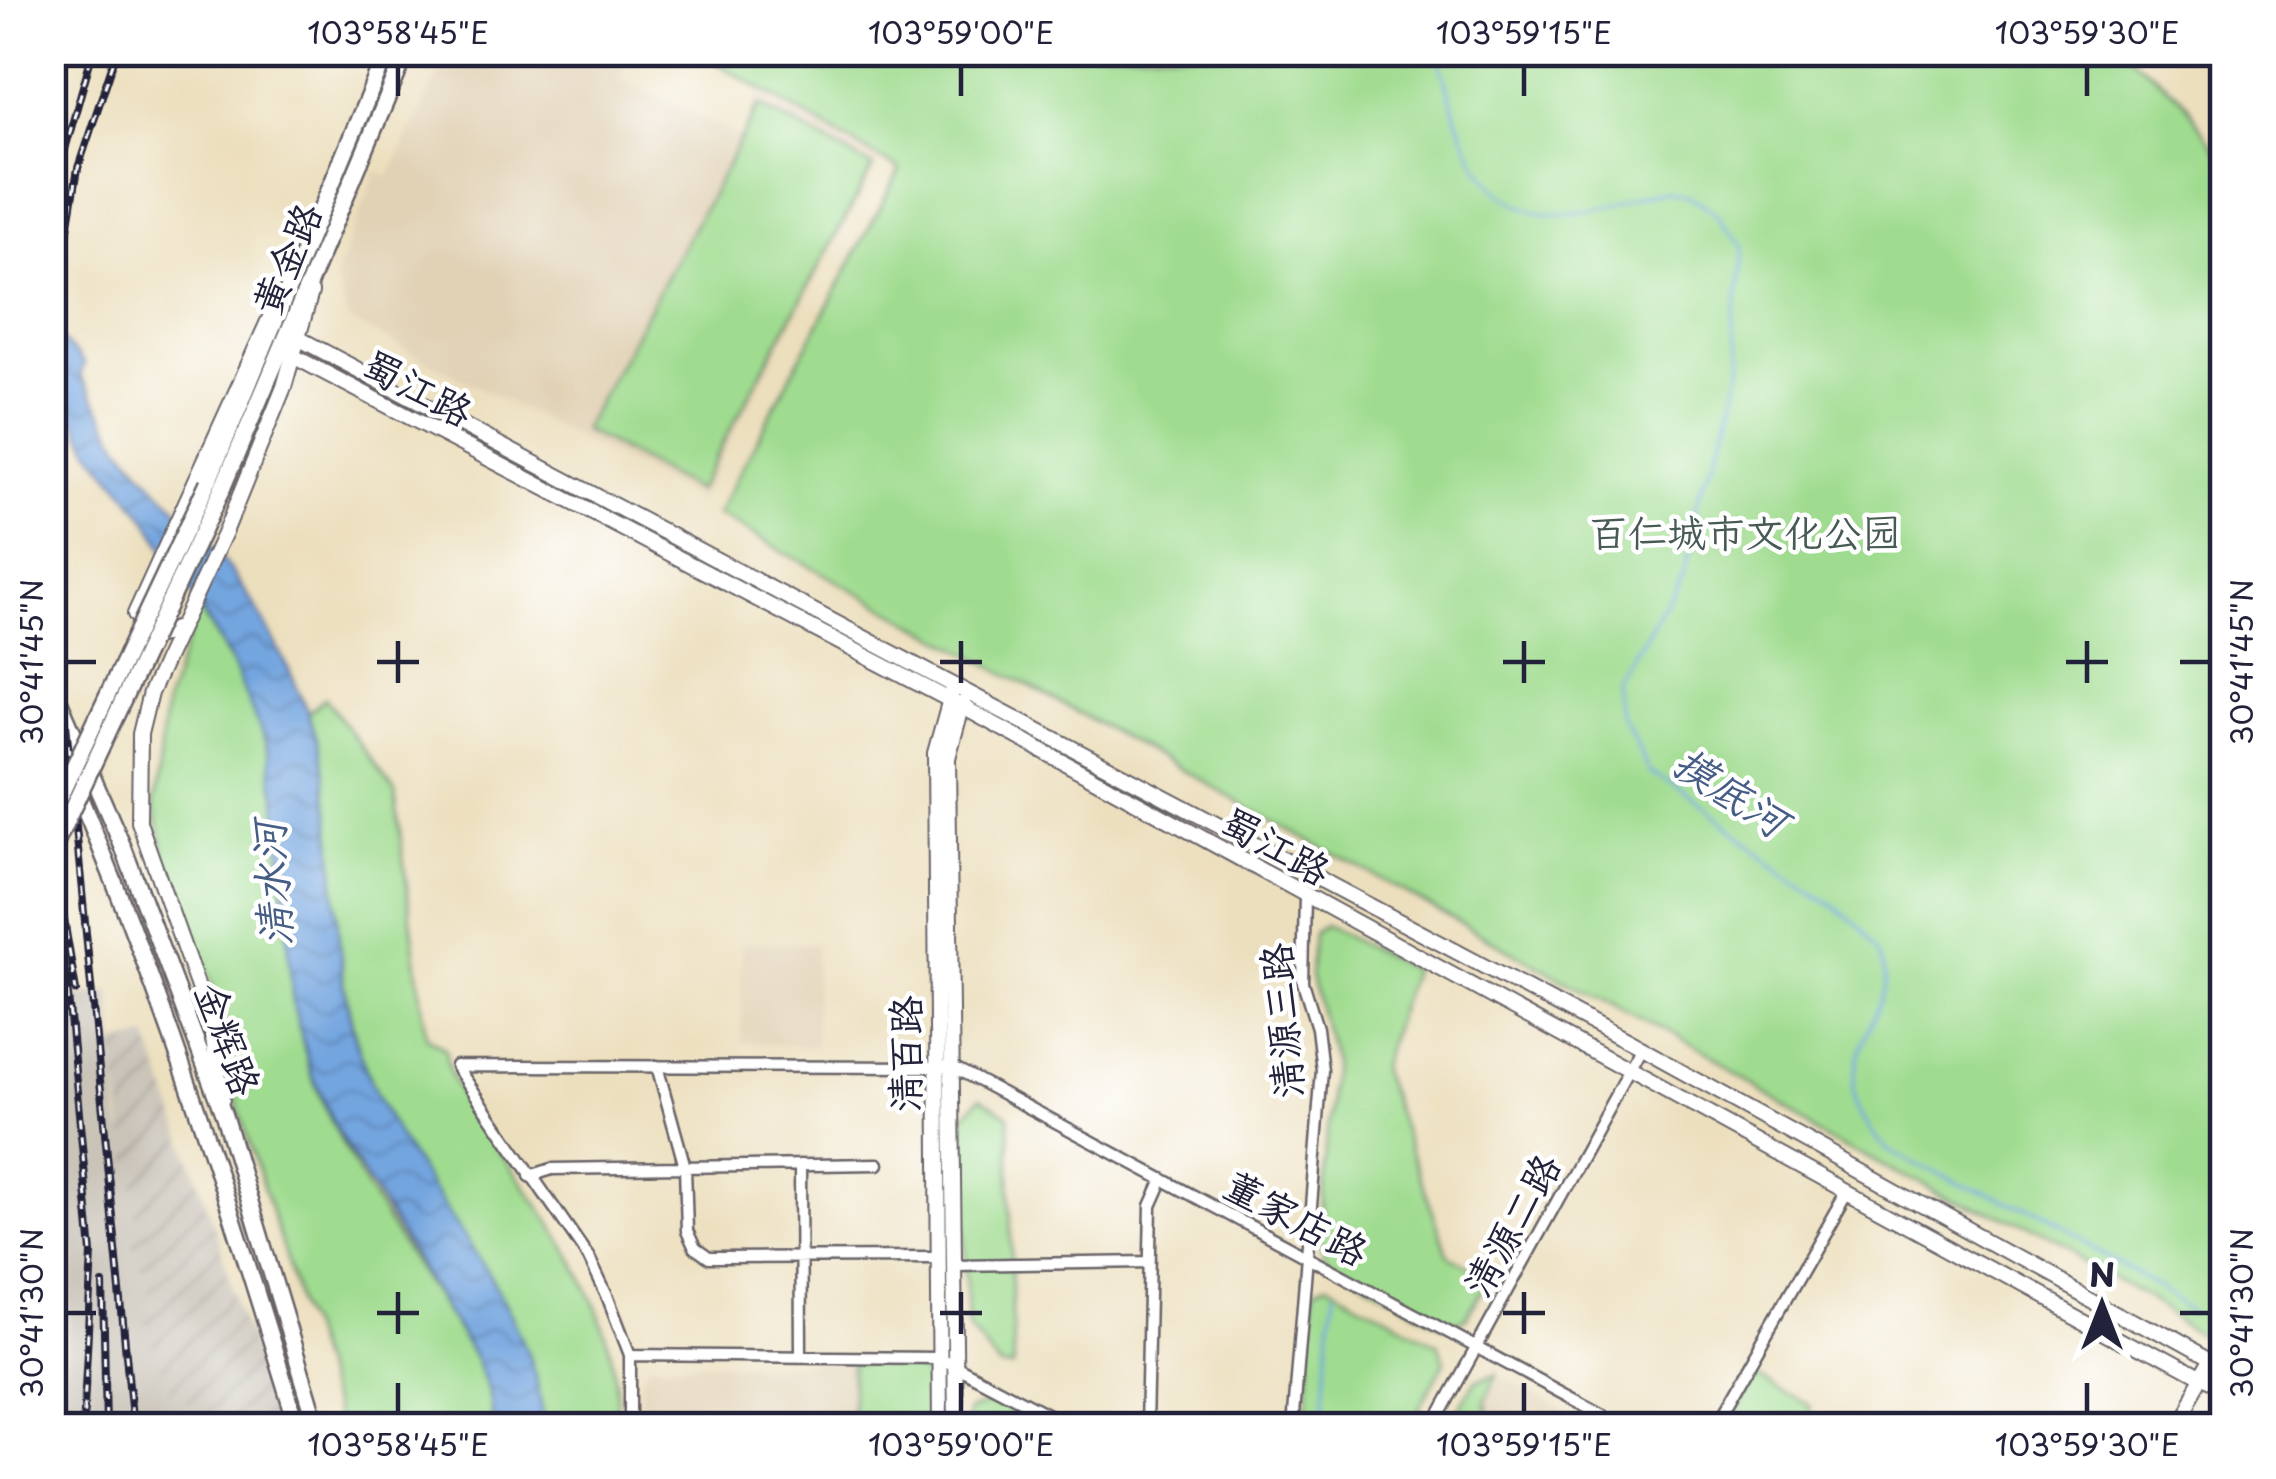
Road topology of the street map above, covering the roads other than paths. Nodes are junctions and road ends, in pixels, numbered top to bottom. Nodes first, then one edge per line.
1 (387, 51) edge
2 (407, 51) edge
3 (321, 257) junction
4 (302, 258) junction
5 (298, 338) junction
6 (293, 356) junction
7 (215, 486) junction
8 (182, 622) junction
9 (51, 682) edge
10 (963, 686) junction
11 (955, 703) junction
12 (51, 731) edge
13 (51, 814) edge
14 (51, 854) edge
15 (1305, 897) junction
16 (1641, 1049) junction
17 (657, 1066) junction
18 (945, 1067) junction
19 (1628, 1073) junction
20 (224, 1116) junction
21 (878, 1164) dead end
22 (800, 1165) junction
23 (685, 1167) junction
24 (530, 1176) junction
25 (1163, 1179) junction
26 (1847, 1191) junction
27 (1306, 1254) junction
28 (938, 1257) junction
29 (800, 1258) junction
30 (1149, 1262) junction
31 (955, 1265) junction
32 (1477, 1347) junction
33 (630, 1354) junction
34 (801, 1354) junction
35 (947, 1360) junction
36 (2210, 1364) junction
37 (2225, 1372) edge
38 (2196, 1384) junction
39 (2225, 1398) edge
40 (298, 1428) edge
41 (318, 1428) edge
42 (630, 1428) edge
43 (940, 1428) edge
44 (956, 1428) edge
45 (1072, 1428) edge
46 (1146, 1428) edge
47 (1293, 1428) edge
48 (1432, 1428) edge
49 (1627, 1428) edge
50 (1712, 1428) edge
51 (2173, 1428) edge

1 - 4 main road, 黄金路
2 - 3 main road, 黄金路
3 - 5 street
3 - 7 main road, 黄金路
4 - 7 main road, 黄金路
4 - 8 street
5 - 6 street
5 - 10 street, 蜀江路
6 - 8 street
6 - 11 street, 蜀江路
7 - 13 main road, bridge
7 - 14 main road, bridge
8 - 20 street
9 - 20 main road, 金辉路
10 - 11 street, 清百路
10 - 16 street, 蜀江路
11 - 15 street, 蜀江路
11 - 18 street, 清百路
12 - 40 main road, 金辉路
15 - 19 street, 蜀江路
15 - 27 street, 清源三路
16 - 19 street, 清源二路
16 - 36 street, 蜀江路
17 - 18 street
17 - 23 street
17 - 24 street
18 - 25 street, 董家店路
18 - 28 street, 清百路
18 - 31 street, 清百路
19 - 26 street, 蜀江路
19 - 32 street, 清源二路
20 - 41 main road, 金辉路
21 - 22 street
22 - 23 street
22 - 29 street
23 - 24 street
23 - 29 street
24 - 33 street
25 - 27 street, 董家店路
25 - 30 street
26 - 38 street, 蜀江路
26 - 50 street
27 - 32 street, 董家店路
27 - 47 street, 清源三路
28 - 29 street
28 - 35 street, 清百路
29 - 34 street
30 - 31 street
30 - 46 street
31 - 35 street, 清百路
32 - 48 street, 清源二路
32 - 49 street, 董家店路
33 - 34 street
33 - 42 street
34 - 35 street
35 - 43 street, 清百路
35 - 44 street, 清百路
35 - 45 street
36 - 37 street, 蜀江路
36 - 38 street
38 - 39 street, 蜀江路
38 - 51 street

